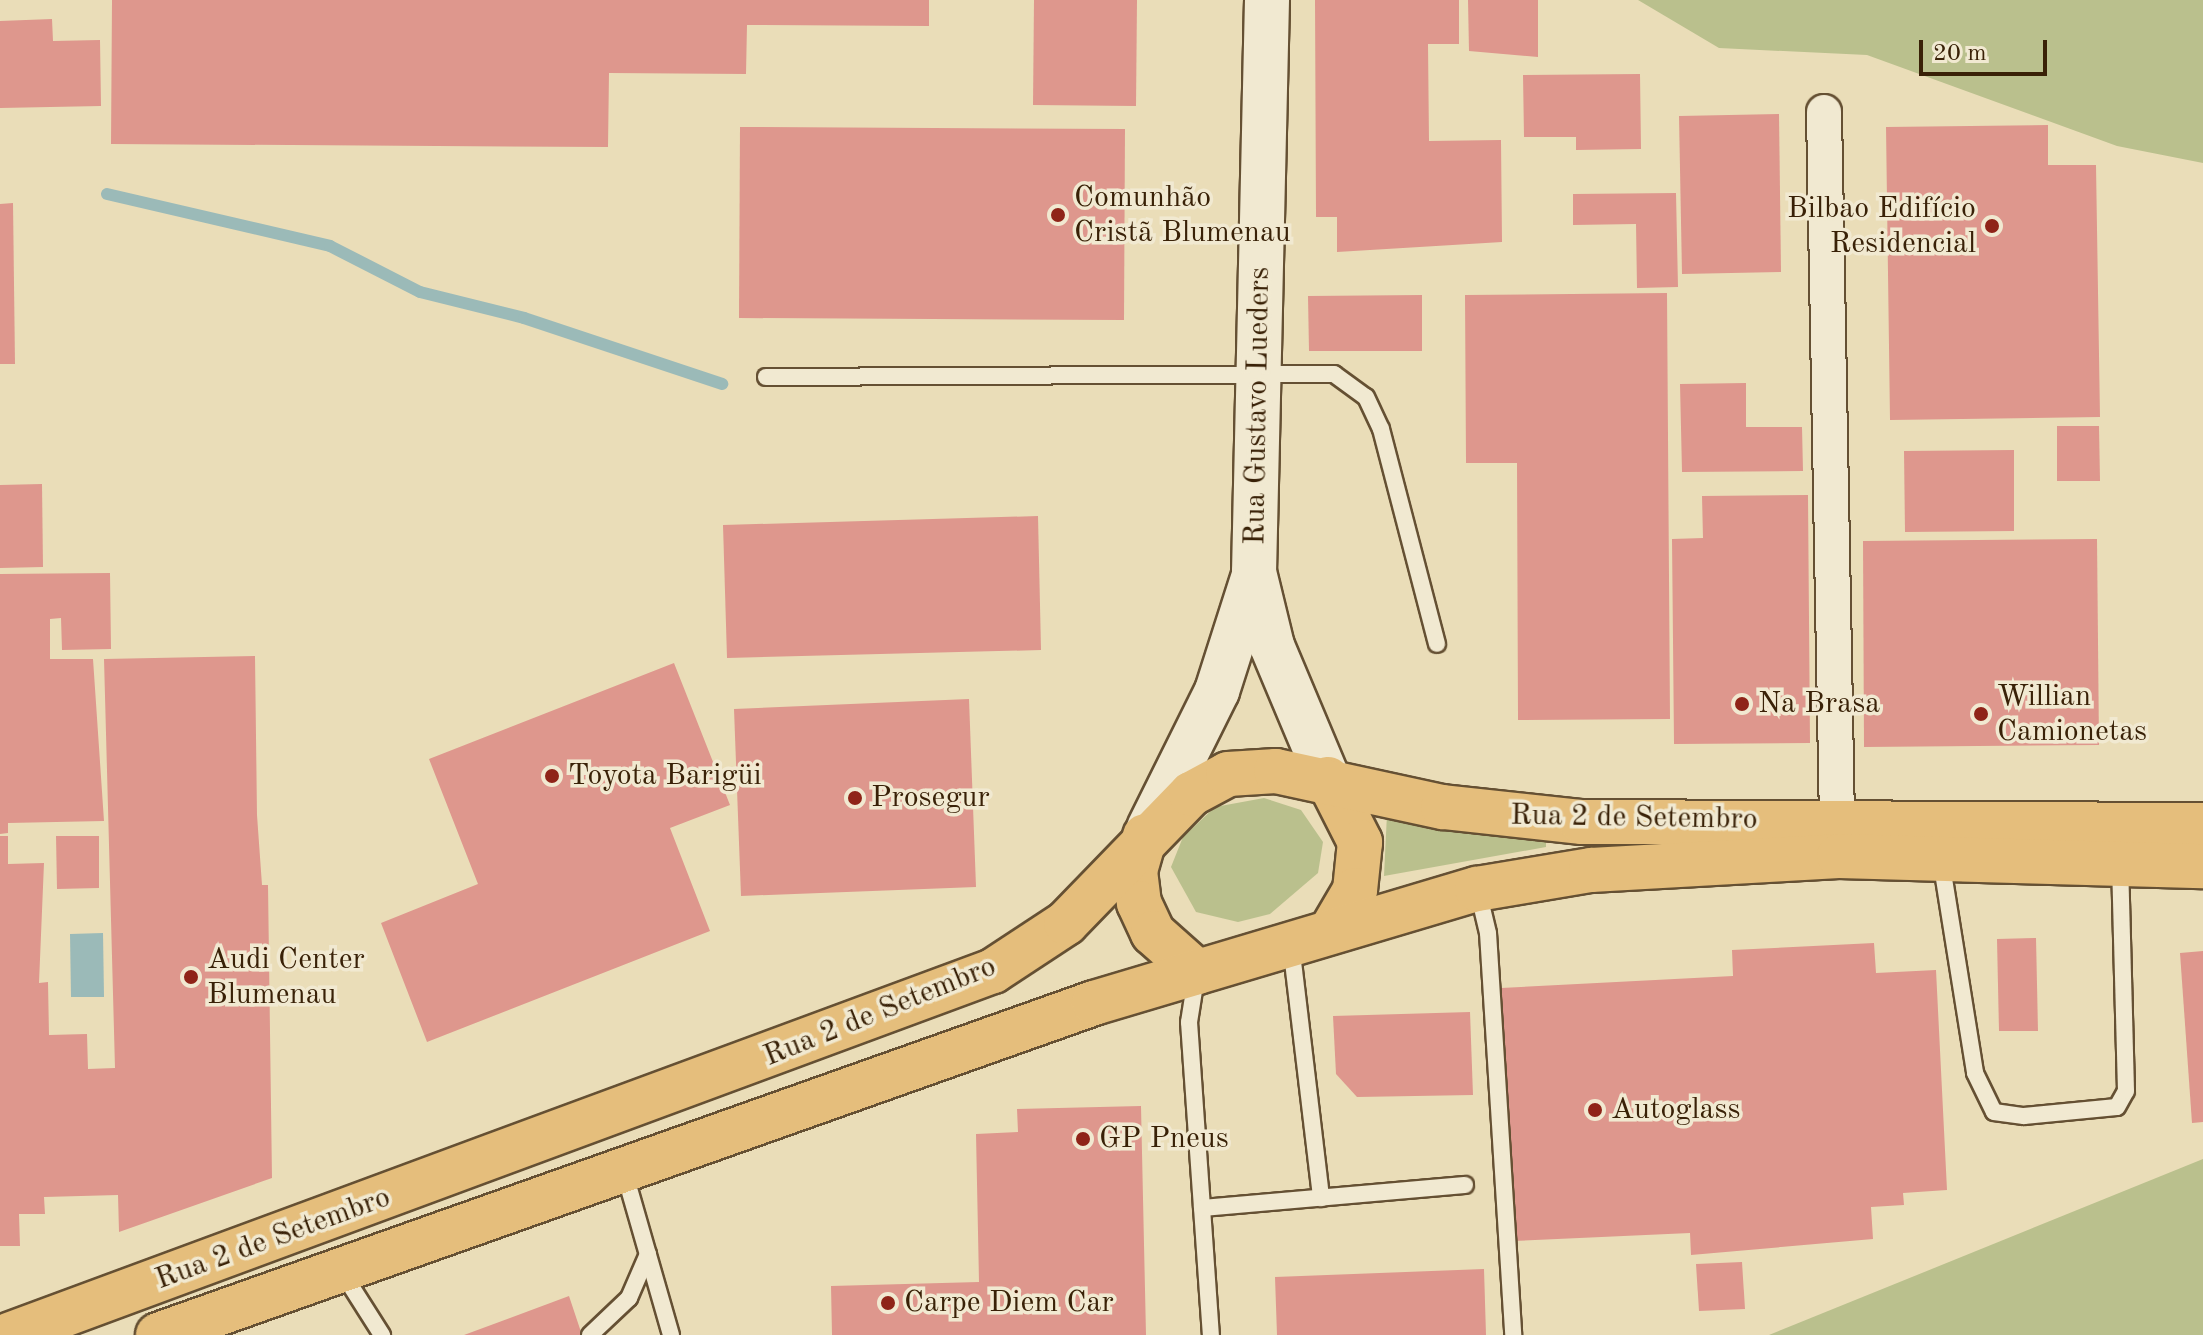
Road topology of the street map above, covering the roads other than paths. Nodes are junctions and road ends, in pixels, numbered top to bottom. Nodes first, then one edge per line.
1 (1267, 0) edge
2 (1824, 112) dead end
3 (1259, 371) junction
4 (766, 377) dead end
5 (1254, 572) junction
6 (1437, 644) dead end
7 (1328, 779) junction
8 (1837, 818) junction
9 (2203, 825) edge
10 (1145, 836) junction
11 (1941, 859) junction
12 (2120, 862) junction
13 (2203, 866) edge
14 (1477, 889) junction
15 (1311, 938) junction
16 (1197, 972) junction
17 (623, 1170) junction
18 (1465, 1185) dead end
19 (1321, 1198) junction
20 (1202, 1208) junction
21 (648, 1254) junction
22 (342, 1271) junction
23 (9, 1335) edge
24 (158, 1335) edge
25 (382, 1335) edge
26 (590, 1335) edge
27 (671, 1335) edge
28 (1211, 1335) edge
29 (1513, 1335) edge

1 - 3 main road, Rua Gustavo Lueders
2 - 8 street
3 - 4 lane
3 - 5 main road, Rua Gustavo Lueders
3 - 6 lane
5 - 7 main road, Rua Gustavo Lueders
5 - 10 main road, Rua Gustavo Lueders
7 - 8 main road, Rua 2 de Setembro
7 - 10 main road, Rua 2 de Setembro
7 - 15 main road
8 - 9 main road, Rua 2 de Setembro
10 - 16 main road
10 - 23 main road, Rua 2 de Setembro
11 - 12 main road, Rua 2 de Setembro
11 - 12 lane
11 - 14 main road, Rua 2 de Setembro
12 - 13 main road, Rua 2 de Setembro
14 - 15 main road, Rua 2 de Setembro
14 - 29 lane
15 - 16 main road, Rua 2 de Setembro
15 - 19 lane
16 - 17 main road, Rua 2 de Setembro
16 - 20 lane
17 - 21 lane
17 - 22 main road, Rua 2 de Setembro
18 - 19 lane
19 - 20 lane
20 - 28 lane
21 - 26 lane
21 - 27 lane
22 - 24 main road, Rua 2 de Setembro
22 - 25 lane

